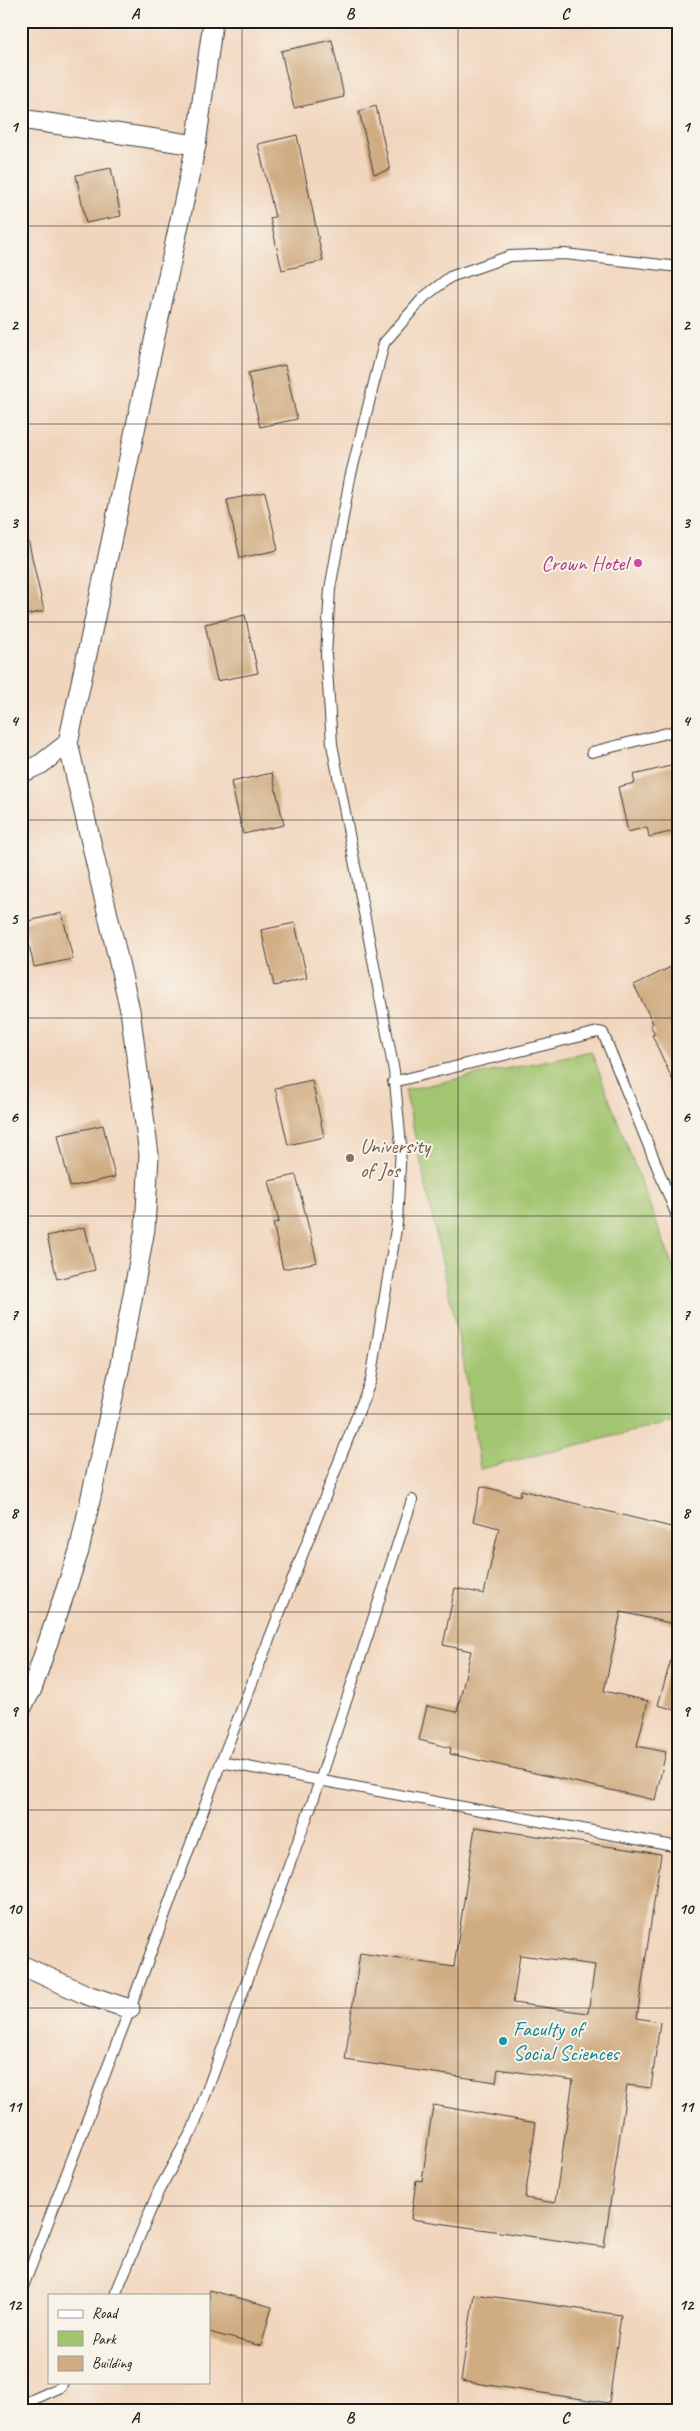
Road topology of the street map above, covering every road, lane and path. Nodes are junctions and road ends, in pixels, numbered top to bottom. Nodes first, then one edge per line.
1 (213, 21) edge
2 (21, 119) edge
3 (196, 145) junction
4 (679, 266) edge
5 (679, 730) edge
6 (68, 743) junction
7 (592, 752) dead end
8 (21, 773) edge
9 (393, 1082) junction
10 (679, 1221) edge
11 (412, 1500) dead end
12 (21, 1709) edge
13 (221, 1762) junction
14 (320, 1781) junction
15 (679, 1848) edge
16 (21, 1965) edge
17 (130, 2009) junction
18 (21, 2292) edge
19 (115, 2294) edge
20 (63, 2384) edge
21 (21, 2405) edge

1 - 3 street
2 - 3 street
3 - 6 street
4 - 9 lane
5 - 7 lane
6 - 8 street
6 - 12 street
9 - 10 lane
9 - 13 lane
11 - 14 lane
13 - 14 lane
13 - 17 lane
14 - 15 lane
14 - 19 lane
16 - 17 street
17 - 18 lane
20 - 21 lane

